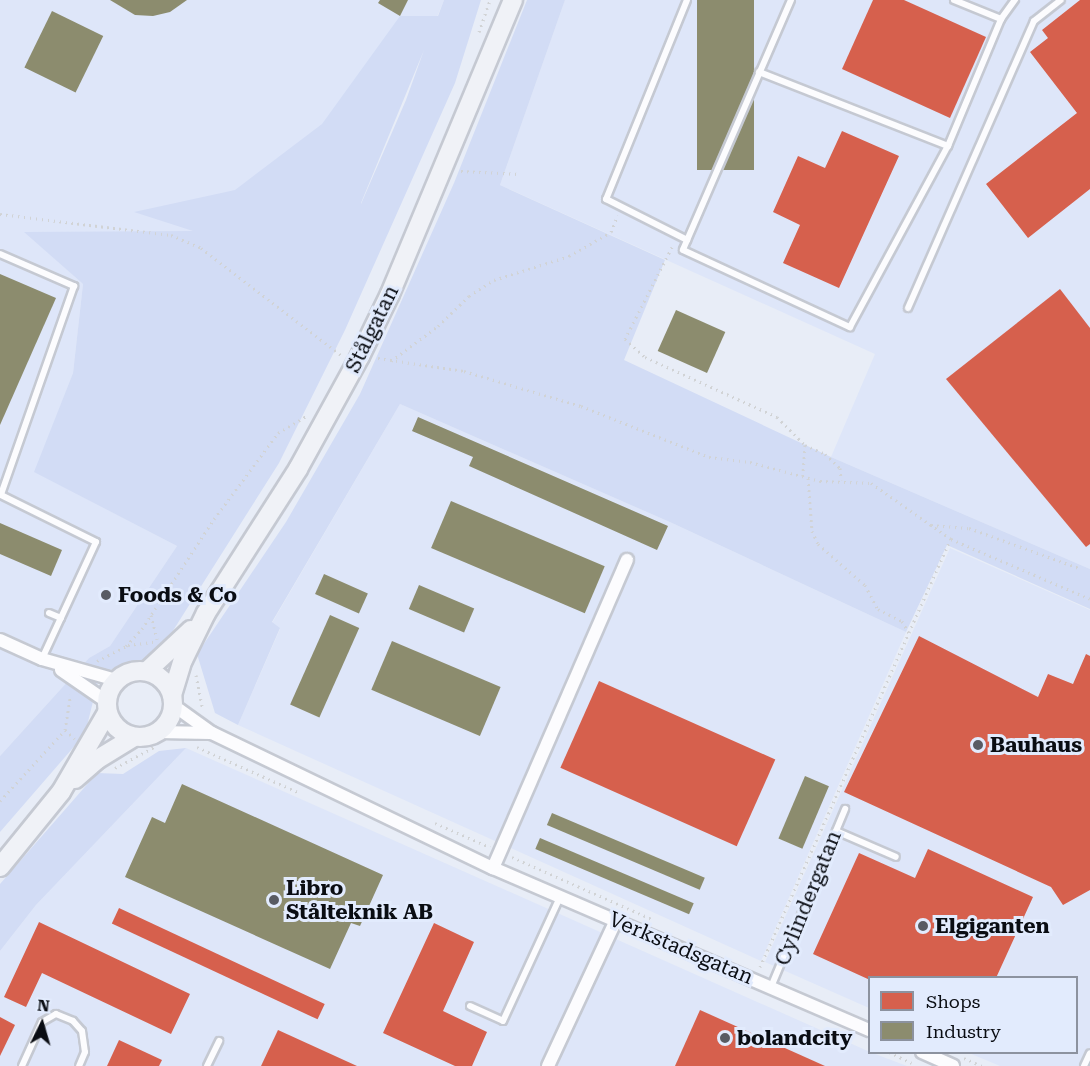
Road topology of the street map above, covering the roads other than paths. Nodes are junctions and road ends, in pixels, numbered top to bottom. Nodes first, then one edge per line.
1 (511, 0) edge
2 (687, 0) edge
3 (791, 0) edge
4 (954, 0) edge
5 (1015, 0) edge
6 (1061, 0) edge
7 (1000, 19) junction
8 (759, 72) junction
9 (948, 146) junction
10 (687, 240) junction
11 (0, 254) edge
12 (908, 308) dead end
13 (627, 560) dead end
14 (48, 613) dead end
15 (206, 613) junction
16 (61, 618) junction
17 (0, 640) edge
18 (42, 659) junction
19 (147, 671) junction
20 (83, 677) junction
21 (116, 680) junction
22 (173, 700) junction
23 (107, 707) junction
24 (159, 732) junction
25 (212, 733) junction
26 (134, 737) junction
27 (61, 792) junction
28 (845, 809) dead end
29 (836, 831) junction
30 (896, 857) dead end
31 (0, 867) edge
32 (493, 868) junction
33 (560, 896) junction
34 (616, 920) junction
35 (771, 987) junction
36 (470, 1006) dead end
37 (868, 1029) edge
38 (219, 1041) dead end
39 (1090, 1053) edge
40 (924, 1054) edge
41 (22, 1066) edge
42 (79, 1066) edge
43 (207, 1066) edge
44 (548, 1066) edge
45 (953, 1066) edge
46 (1084, 1066) edge

1 - 15 main road, Stålgatan
2 - 10 lane
3 - 8 lane
4 - 7 lane
5 - 7 lane
6 - 12 lane
7 - 9 lane
8 - 9 lane
8 - 10 lane
9 - 10 lane
11 - 16 lane
13 - 32 street
14 - 16 lane
15 - 19 main road, Stålgatan
15 - 22 main road, Stålgatan
16 - 18 lane
17 - 18 street
18 - 20 street
19 - 21 main road
19 - 22 main road
20 - 21 street
20 - 23 street
21 - 23 main road
22 - 24 main road
22 - 25 street, Verkstadsgatan
23 - 26 main road
23 - 27 main road
24 - 25 street, Verkstadsgatan
24 - 26 main road
25 - 32 street, Verkstadsgatan
26 - 27 main road
27 - 31 main road
28 - 29 lane, Cylindergatan
29 - 30 lane
29 - 35 lane, Cylindergatan
32 - 33 street, Verkstadsgatan
33 - 34 street, Verkstadsgatan
33 - 36 lane
34 - 35 street, Verkstadsgatan
34 - 44 street
35 - 37 street, Verkstadsgatan
38 - 43 lane
39 - 46 lane
40 - 45 street
41 - 42 lane

